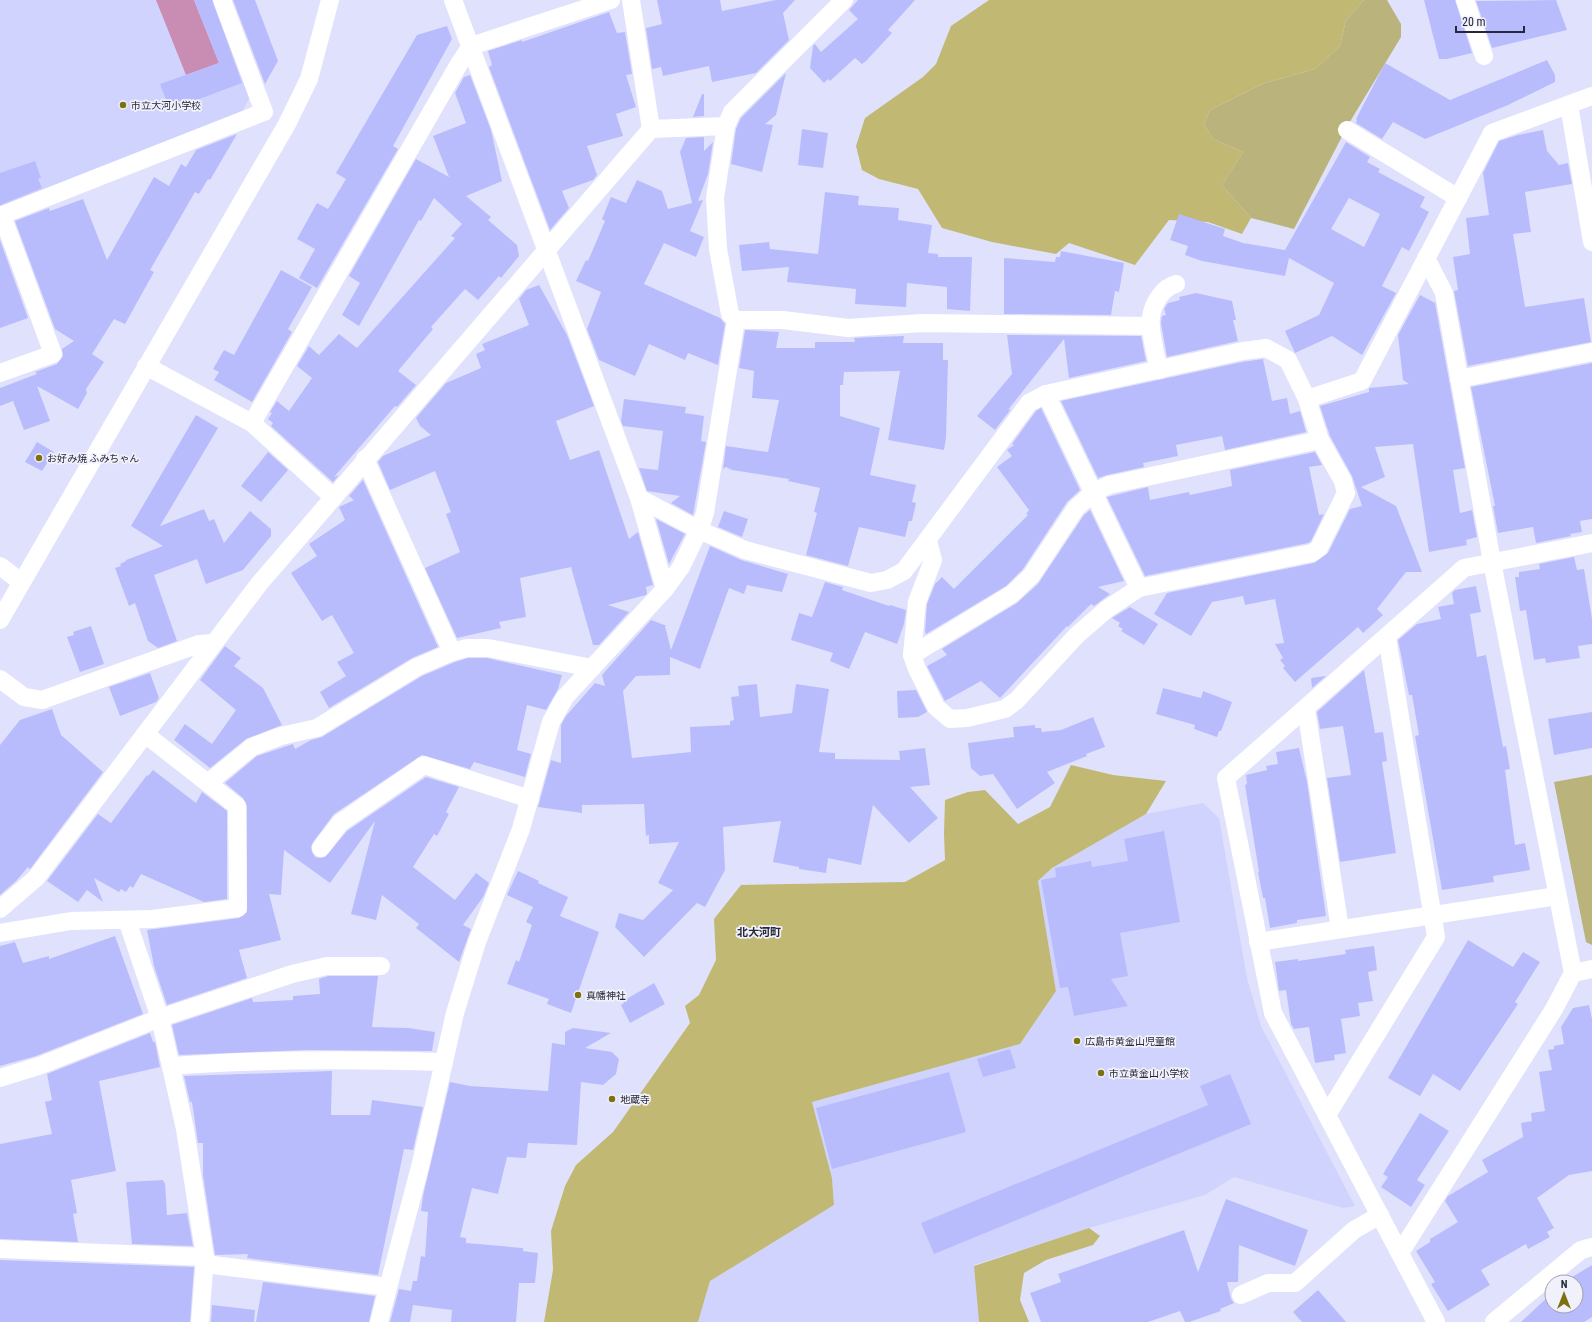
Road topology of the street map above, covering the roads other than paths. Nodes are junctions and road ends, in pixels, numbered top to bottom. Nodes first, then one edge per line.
1 (222, 0) edge
2 (330, 0) edge
3 (453, 0) edge
4 (611, 0) edge
5 (631, 0) edge
6 (844, 0) edge
7 (1465, 0) edge
8 (471, 46) junction
9 (1484, 56) dead end
10 (1592, 96) edge
11 (1569, 104) junction
12 (264, 112) junction
13 (287, 124) junction
14 (726, 126) junction
15 (651, 129) junction
16 (1348, 130) dead end
17 (1458, 198) junction
18 (1, 215) edge
19 (1592, 242) edge
20 (547, 251) junction
21 (1426, 258) junction
22 (1176, 284) dead end
23 (736, 320) junction
24 (1151, 326) junction
25 (1592, 352) edge
26 (146, 366) junction
27 (1159, 370) junction
28 (0, 373) edge
29 (1459, 379) junction
30 (1046, 394) junction
31 (1307, 399) junction
32 (252, 423) junction
33 (1320, 440) junction
34 (365, 459) junction
35 (1094, 492) junction
36 (333, 497) junction
37 (639, 498) junction
38 (699, 530) junction
39 (928, 541) junction
40 (1592, 543) edge
41 (1492, 562) junction
42 (0, 566) edge
43 (21, 582) junction
44 (1139, 588) junction
45 (665, 589) junction
46 (0, 620) edge
47 (1387, 637) junction
48 (214, 643) junction
49 (452, 652) junction
50 (912, 655) junction
51 (592, 668) junction
52 (0, 679) edge
53 (1306, 710) junction
54 (145, 734) junction
55 (208, 783) junction
56 (530, 799) junction
57 (321, 848) dead end
58 (1558, 896) junction
59 (0, 910) edge
60 (1434, 915) junction
61 (127, 920) junction
62 (1340, 929) junction
63 (0, 933) edge
64 (1258, 942) junction
65 (381, 966) dead end
66 (1592, 969) edge
67 (1572, 973) junction
68 (160, 1018) junction
69 (444, 1062) junction
70 (171, 1066) junction
71 (0, 1078) edge
72 (1327, 1115) junction
73 (1380, 1215) junction
74 (1592, 1247) edge
75 (0, 1249) edge
76 (1400, 1253) junction
77 (205, 1260) junction
78 (388, 1287) junction
79 (1241, 1295) dead end
80 (200, 1322) edge
81 (379, 1322) edge
82 (1436, 1322) edge
83 (1494, 1322) edge

1 - 12 street
2 - 13 street
3 - 8 street
4 - 8 street
5 - 15 street
6 - 14 street
7 - 9 street
8 - 20 street
8 - 32 street
10 - 11 street
11 - 17 street
11 - 19 street
12 - 13 street
12 - 18 street
13 - 26 street
14 - 15 street
14 - 23 street
15 - 20 street
16 - 17 street
17 - 21 street
18 - 28 street
20 - 34 street
20 - 37 street
21 - 29 street
21 - 31 street
22 - 24 street
23 - 24 street
23 - 38 street
24 - 27 street
25 - 29 street
26 - 32 street
26 - 43 street
27 - 30 street
27 - 31 street
29 - 41 street
30 - 35 street
30 - 39 street
31 - 33 street
32 - 36 street
33 - 35 street
33 - 44 street
34 - 36 street
34 - 49 street
35 - 44 street
35 - 50 street
36 - 48 street
37 - 38 street
37 - 45 street
38 - 39 street
38 - 45 street
39 - 50 street
40 - 41 street
41 - 47 street
41 - 58 street
42 - 43 street
43 - 46 street
44 - 50 street
45 - 51 street
47 - 53 street
47 - 60 street
48 - 52 street
48 - 54 street
49 - 51 street
49 - 55 street
51 - 56 street
53 - 62 street
53 - 64 street
54 - 55 street
54 - 59 street
55 - 61 street
56 - 57 street
56 - 69 street
58 - 60 street
58 - 67 street
60 - 62 street
60 - 72 street
61 - 63 street
61 - 68 street
62 - 64 street
64 - 72 street
65 - 68 street
66 - 67 street
67 - 76 street
68 - 70 street
68 - 71 street
69 - 70 street
69 - 78 street
70 - 77 street
72 - 73 street
73 - 76 street
73 - 79 street
74 - 83 street
75 - 77 street
76 - 82 street
77 - 78 street
77 - 80 street
78 - 81 street

